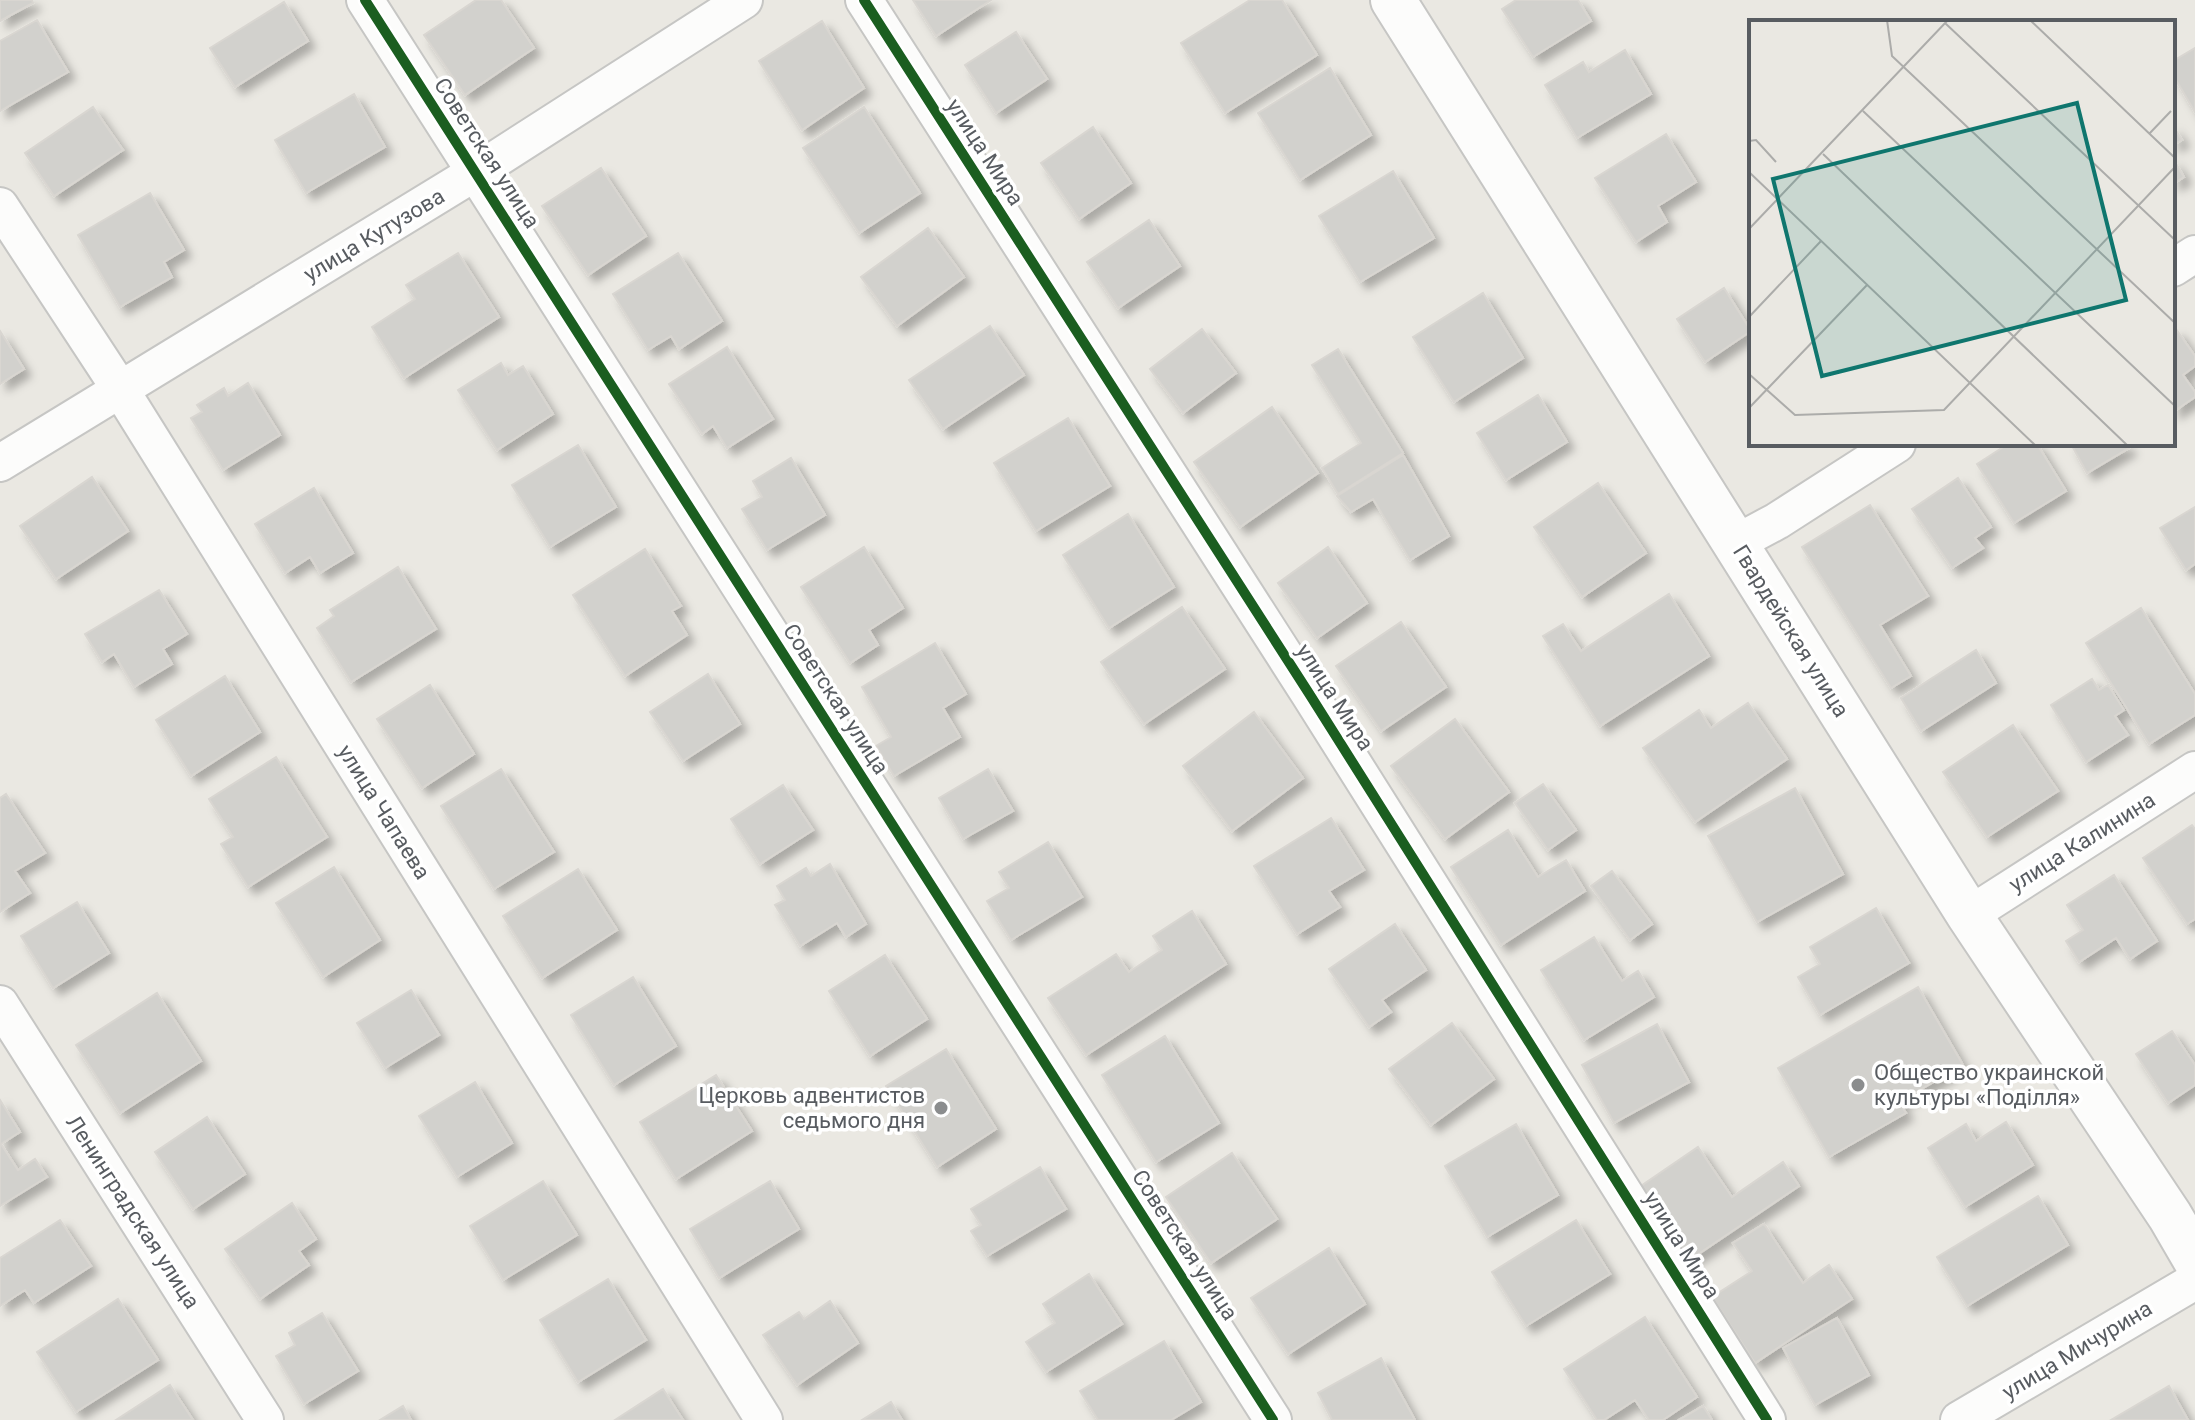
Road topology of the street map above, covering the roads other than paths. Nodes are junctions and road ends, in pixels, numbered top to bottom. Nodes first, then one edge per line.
1 (365, 0) edge
2 (744, 0) edge
3 (864, 0) edge
4 (1393, 0) edge
5 (476, 172) junction
6 (0, 206) edge
7 (2195, 254) edge
8 (2175, 267) edge
9 (120, 389) junction
10 (1894, 446) edge
11 (0, 463) edge
12 (1736, 543) junction
13 (2195, 770) edge
14 (1969, 915) junction
15 (0, 1004) edge
16 (2195, 1259) edge
17 (2195, 1281) edge
18 (265, 1420) edge
19 (764, 1420) edge
20 (1273, 1420) edge
21 (1767, 1420) edge
22 (1959, 1420) edge

1 - 5 street, Советская улица
2 - 5 street, улица Кутузова
3 - 21 street, улица Мира
4 - 12 street, Гвардейская улица
5 - 9 street, улица Кутузова
5 - 20 street, Советская улица
6 - 9 street, улица Чапаева
7 - 8 street
9 - 11 street, улица Кутузова
9 - 19 street, улица Чапаева
10 - 12 street
12 - 14 street, Гвардейская улица
13 - 14 street, улица Калинина
14 - 16 street, Гвардейская улица
15 - 18 street, Ленинградская улица
17 - 22 street, улица Мичурина

